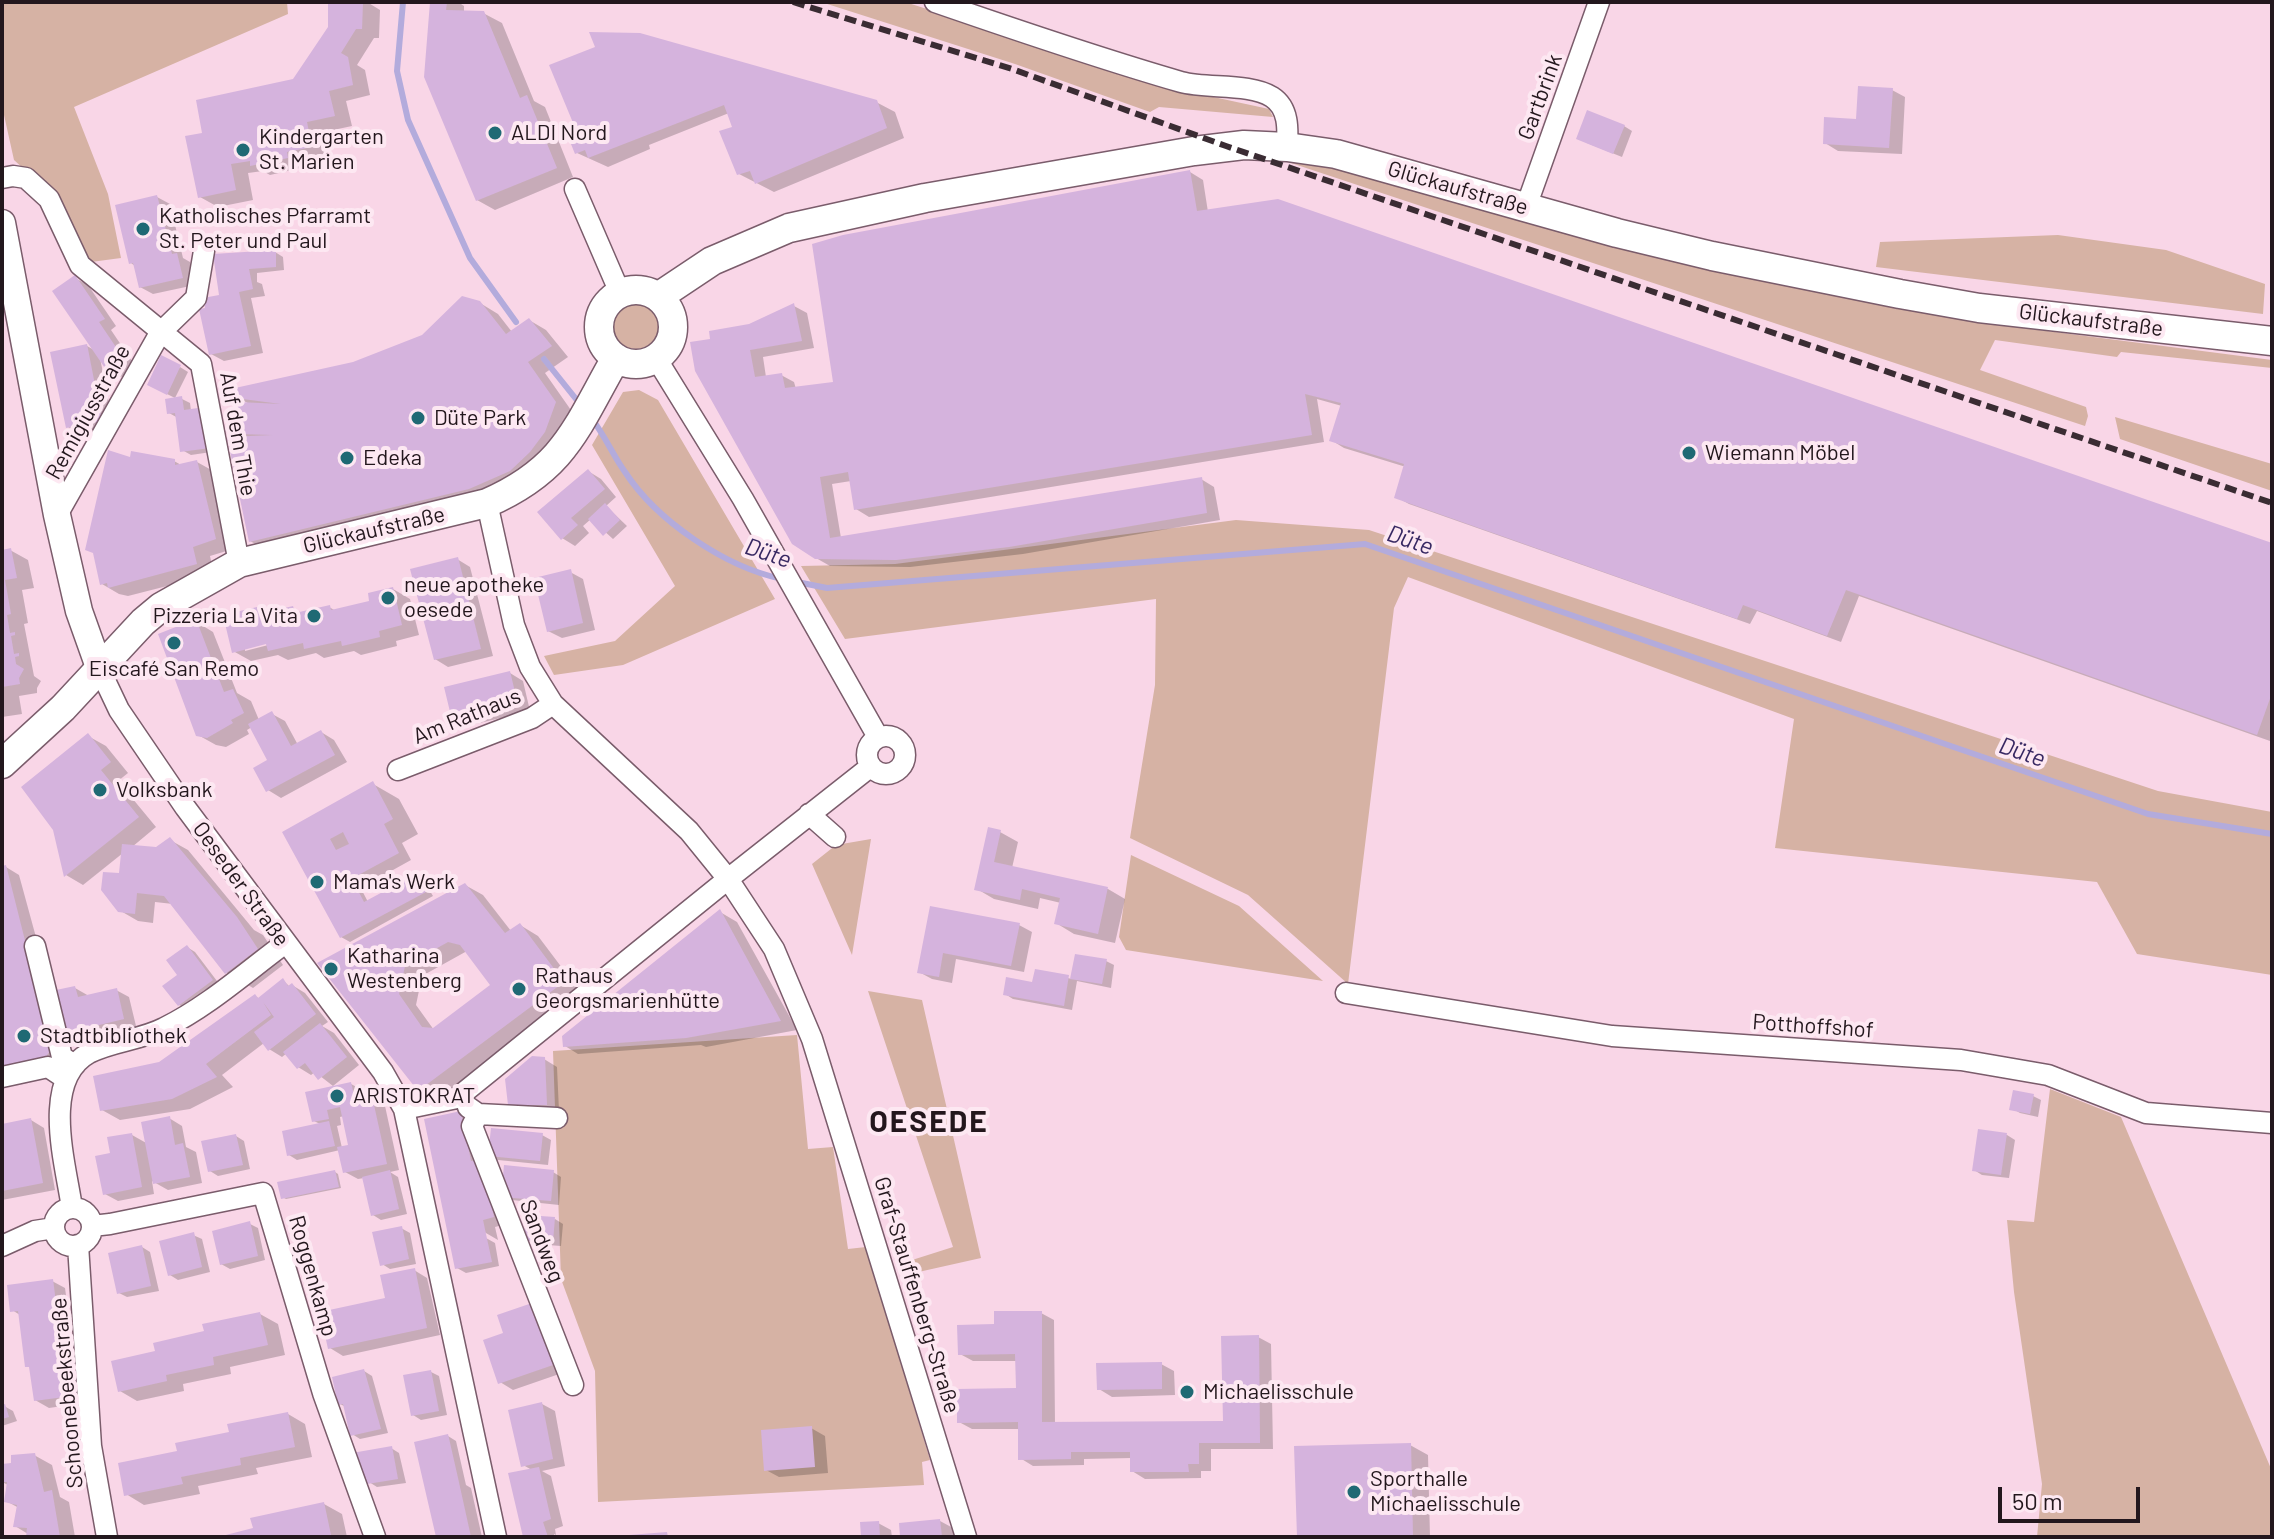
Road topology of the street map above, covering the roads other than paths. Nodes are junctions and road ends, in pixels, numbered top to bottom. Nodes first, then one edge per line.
1 (935, 2) edge
2 (1599, 2) edge
3 (1287, 147) junction
4 (2, 178) edge
5 (575, 189) dead end
6 (1526, 207) junction
7 (2, 223) edge
8 (204, 251) dead end
9 (5, 257) edge
10 (620, 293) junction
11 (658, 297) junction
12 (160, 333) junction
13 (2272, 341) edge
14 (616, 358) junction
15 (656, 358) junction
16 (487, 503) junction
17 (57, 515) junction
18 (239, 563) junction
19 (100, 670) junction
20 (553, 704) junction
21 (878, 737) junction
22 (2, 764) edge
23 (870, 767) junction
24 (398, 770) dead end
25 (809, 814) junction
26 (835, 837) dead end
27 (728, 879) junction
28 (284, 944) junction
29 (35, 946) dead end
30 (1346, 993) dead end
31 (70, 1072) junction
32 (2, 1077) edge
33 (457, 1098) junction
34 (404, 1109) junction
35 (478, 1114) junction
36 (557, 1118) dead end
37 (2272, 1123) edge
38 (72, 1208) junction
39 (92, 1226) junction
40 (54, 1228) junction
41 (78, 1245) junction
42 (2, 1246) edge
43 (573, 1385) dead end
44 (107, 1537) edge
45 (375, 1537) edge
46 (496, 1537) edge
47 (966, 1537) edge

1 - 3 street
2 - 6 street, Gartbrink
3 - 6 main road, Glückaufstraße
3 - 11 main road, Glückaufstraße
4 - 12 street, Auf dem Thie
5 - 10 street
6 - 13 main road, Glückaufstraße
7 - 9 street, Oeseder Straße
8 - 12 street
9 - 17 street, Oeseder Straße
10 - 11 main road
10 - 14 main road
11 - 15 main road
12 - 17 street, Remigiusstraße
12 - 18 street, Auf dem Thie
14 - 15 main road
14 - 16 main road, Glückaufstraße
15 - 21 street
16 - 18 main road, Glückaufstraße
16 - 20 street, Graf-Stauffenberg-Straße
17 - 19 street, Oeseder Straße
18 - 19 main road, Glückaufstraße
19 - 22 main road, Glückaufstraße
19 - 28 street, Oeseder Straße
20 - 24 street, Am Rathaus
20 - 27 street, Graf-Stauffenberg-Straße
21 - 23 street
21 - 23 street
23 - 25 street
25 - 26 street
25 - 27 street
27 - 33 street
27 - 47 street, Graf-Stauffenberg-Straße
28 - 31 street
28 - 34 street, Oeseder Straße
29 - 31 street
30 - 37 street, Potthoffshof
31 - 32 street
31 - 38 street
33 - 34 street
33 - 35 street
34 - 46 street, Oeseder Straße
35 - 36 street
35 - 43 street, Sandweg
38 - 39 street
38 - 40 street
39 - 41 street
39 - 45 street, Roggenkamp
40 - 41 street
40 - 42 street
41 - 44 street, Schoonebeekstraße

